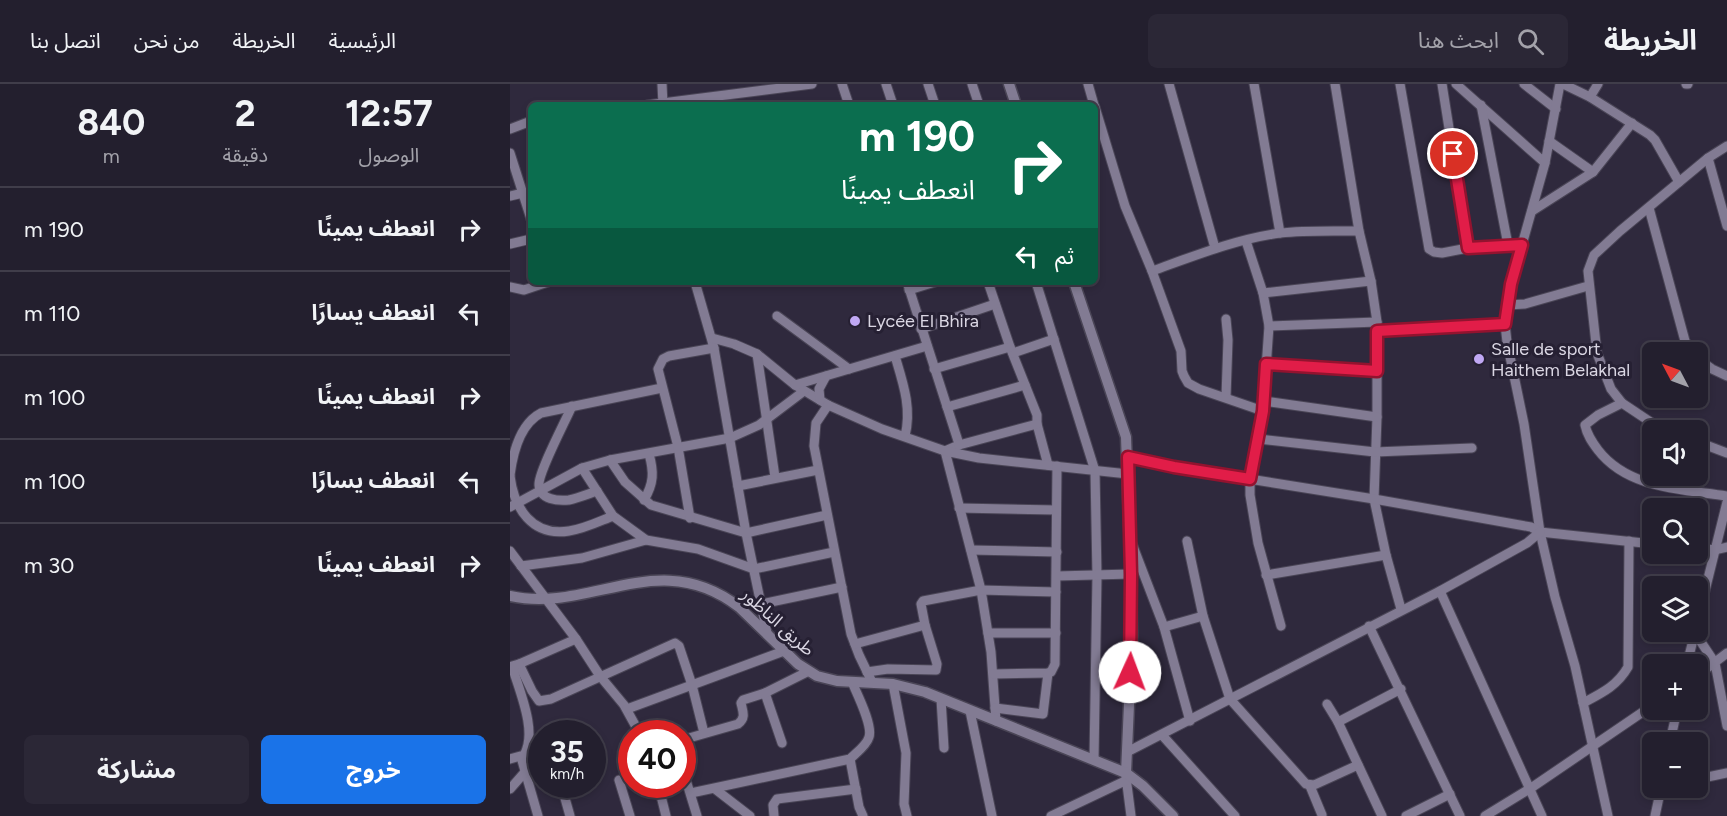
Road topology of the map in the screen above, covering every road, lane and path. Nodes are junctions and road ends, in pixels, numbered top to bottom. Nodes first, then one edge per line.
1 (662, 84) edge
2 (812, 84) edge
3 (843, 84) edge
4 (886, 84) edge
5 (928, 84) edge
6 (972, 84) edge
7 (1009, 84) edge
8 (1088, 84) edge
9 (1169, 84) edge
10 (1254, 84) edge
11 (1335, 84) edge
12 (1400, 84) edge
13 (1442, 84) edge
14 (1456, 84) edge
15 (1524, 84) edge
16 (1562, 84) edge
17 (1598, 84) edge
18 (781, 86) edge
19 (1590, 97) junction
20 (663, 102) edge
21 (676, 102) edge
22 (848, 102) edge
23 (892, 102) edge
24 (934, 102) edge
25 (978, 102) edge
26 (1015, 102) edge
27 (1094, 102) edge
28 (1481, 105) junction
29 (1556, 110) junction
30 (1098, 116) edge
31 (528, 122) edge
32 (1632, 123) junction
33 (510, 129) edge
34 (1549, 141) junction
35 (1727, 146) edge
36 (510, 153) edge
37 (1708, 158) junction
38 (1545, 163) junction
39 (1593, 172) junction
40 (1679, 182) junction
41 (523, 193) junction
42 (510, 196) edge
43 (1649, 208) junction
44 (528, 209) edge
45 (1532, 211) junction
46 (1727, 226) edge
47 (1359, 231) junction
48 (1280, 233) junction
49 (528, 240) edge
50 (1246, 241) junction
51 (510, 244) edge
52 (1508, 245) junction
53 (1522, 245) junction
54 (1215, 248) junction
55 (1468, 248) junction
56 (1152, 271) junction
57 (1371, 281) junction
58 (539, 285) edge
59 (696, 285) edge
60 (989, 285) edge
61 (1037, 285) edge
62 (1075, 285) edge
63 (908, 286) edge
64 (1588, 286) junction
65 (510, 287) edge
66 (1263, 292) junction
67 (995, 304) junction
68 (1507, 305) junction
69 (777, 316) dead end
70 (1226, 319) dead end
71 (1505, 324) junction
72 (1269, 326) junction
73 (1377, 326) junction
74 (921, 329) junction
75 (712, 338) junction
76 (1054, 339) junction
77 (1685, 342) edge
78 (927, 346) junction
79 (714, 348) junction
80 (1011, 350) junction
81 (757, 354) junction
82 (895, 356) junction
83 (1266, 364) junction
84 (1708, 366) edge
85 (849, 369) junction
86 (934, 369) junction
87 (1377, 371) junction
88 (826, 376) junction
89 (1727, 376) edge
90 (795, 385) junction
91 (1024, 386) junction
92 (662, 388) junction
93 (804, 391) junction
94 (1226, 397) junction
95 (824, 403) junction
96 (1622, 404) junction
97 (572, 406) junction
98 (1264, 406) junction
99 (947, 407) junction
100 (1377, 417) junction
101 (766, 418) junction
102 (1647, 420) edge
103 (1037, 424) junction
104 (905, 436) junction
105 (730, 438) junction
106 (1259, 439) junction
107 (514, 440) edge
108 (959, 445) junction
109 (1708, 446) edge
110 (678, 447) junction
111 (1472, 448) dead end
112 (945, 451) junction
113 (1375, 452) junction
114 (649, 453) junction
115 (1727, 453) edge
116 (1128, 457) junction
117 (610, 460) junction
118 (1053, 466) junction
119 (582, 468) junction
120 (818, 470) junction
121 (1095, 471) junction
122 (1128, 474) junction
123 (510, 475) edge
124 (775, 477) junction
125 (1250, 479) junction
126 (738, 486) junction
127 (540, 491) junction
128 (597, 491) junction
129 (1727, 496) edge
130 (1374, 499) junction
131 (644, 500) junction
132 (1727, 502) edge
133 (513, 505) edge
134 (959, 508) junction
135 (1056, 510) junction
136 (827, 515) junction
137 (613, 516) junction
138 (690, 518) junction
139 (1540, 532) junction
140 (746, 533) junction
141 (1130, 537) junction
142 (646, 540) junction
143 (1187, 541) dead end
144 (1629, 541) junction
145 (1642, 542) edge
146 (1727, 547) edge
147 (1708, 549) edge
148 (971, 550) junction
149 (1716, 550) junction
150 (510, 551) edge
151 (834, 552) junction
152 (1057, 552) junction
153 (1386, 555) junction
154 (521, 566) junction
155 (753, 569) junction
156 (1131, 574) junction
157 (1266, 575) junction
158 (1057, 576) junction
159 (1097, 576) junction
160 (1708, 581) edge
161 (842, 587) junction
162 (981, 590) junction
163 (1440, 591) junction
164 (1056, 592) junction
165 (510, 596) edge
166 (547, 600) junction
167 (761, 604) junction
168 (1401, 609) junction
169 (1203, 616) junction
170 (926, 625) junction
171 (1369, 626) junction
172 (1164, 627) junction
173 (1281, 627) dead end
174 (768, 633) junction
175 (988, 633) junction
176 (1056, 633) junction
177 (576, 639) junction
178 (1701, 642) edge
179 (855, 644) junction
180 (784, 651) junction
181 (1727, 653) edge
182 (1715, 663) junction
183 (514, 666) edge
184 (1708, 668) edge
185 (809, 671) junction
186 (1048, 673) junction
187 (994, 674) junction
188 (600, 676) junction
189 (870, 677) junction
190 (852, 682) junction
191 (893, 684) junction
192 (692, 685) junction
193 (1401, 689) junction
194 (765, 693) junction
195 (941, 699) junction
196 (1230, 699) junction
197 (1583, 703) junction
198 (1327, 704) dead end
199 (995, 708) junction
200 (627, 709) junction
201 (970, 711) junction
202 (1642, 712) edge
203 (633, 720) edge
204 (528, 721) edge
205 (996, 721) junction
206 (1190, 721) junction
207 (1338, 722) junction
208 (1727, 725) edge
209 (704, 733) junction
210 (1162, 735) junction
211 (696, 736) edge
212 (782, 743) dead end
213 (1592, 746) junction
214 (528, 747) edge
215 (944, 748) dead end
216 (1127, 752) junction
217 (520, 757) junction
218 (510, 759) edge
219 (850, 759) junction
220 (1094, 759) junction
221 (1358, 765) junction
222 (525, 772) junction
223 (1727, 773) edge
224 (1126, 777) junction
225 (1708, 777) edge
226 (1310, 786) junction
227 (1531, 788) junction
228 (510, 789) edge
229 (715, 789) junction
230 (856, 789) junction
231 (696, 792) edge
232 (1450, 794) junction
233 (565, 798) edge
234 (624, 798) edge
235 (662, 798) edge
236 (692, 798) edge
237 (1659, 798) edge
238 (1322, 815) edge
239 (538, 816) edge
240 (570, 816) edge
241 (630, 816) edge
242 (666, 816) edge
243 (697, 816) edge
244 (750, 816) edge
245 (774, 816) edge
246 (863, 816) edge
247 (907, 816) edge
248 (992, 816) edge
249 (1051, 816) edge
250 (1131, 816) edge
251 (1173, 816) edge
252 (1235, 816) edge
253 (1382, 816) edge
254 (1406, 816) edge
255 (1460, 816) edge
256 (1485, 816) edge
257 (1542, 816) edge
258 (1608, 816) edge
259 (1655, 816) edge

1 - 20 street
2 - 18 street
3 - 22 street
4 - 23 street
5 - 24 street
6 - 25 street
7 - 26 street
8 - 27 street
9 - 54 street
10 - 48 street
11 - 47 street
12 - 55 street
13 - 55 street
14 - 28 street
15 - 29 street
16 - 19 street
16 - 29 street
17 - 19 street
18 - 21 street
19 - 32 street
28 - 38 street
28 - 52 street
29 - 34 street
30 - 56 street
31 - 33 street
32 - 39 street
32 - 40 street
34 - 38 street
34 - 39 street
35 - 37 street
36 - 41 street
37 - 40 street
37 - 46 street
38 - 45 street
39 - 45 street
40 - 43 street
41 - 42 street
41 - 44 street
43 - 64 street
43 - 77 street
45 - 53 street
47 - 48 street
47 - 57 street
48 - 50 street
49 - 51 street
50 - 54 street
50 - 66 street
52 - 53 street
52 - 55 street
53 - 68 street
54 - 56 street
56 - 94 street
57 - 66 street
57 - 73 street
58 - 65 street
59 - 75 street
60 - 67 street
61 - 76 street
62 - 116 street
63 - 74 street
64 - 68 street
64 - 96 street
66 - 72 street
67 - 74 street
67 - 80 street
68 - 71 street
69 - 85 street
70 - 94 street
71 - 73 street
71 - 139 street
72 - 73 street
72 - 83 street
73 - 87 street
74 - 78 street
75 - 79 street
75 - 81 street
76 - 80 street
76 - 121 street
78 - 82 street
78 - 86 street
79 - 92 street
79 - 105 street
80 - 86 street
80 - 91 street
81 - 90 street
81 - 101 street
82 - 85 street
82 - 104 street
83 - 87 street
83 - 98 street
84 - 89 street
85 - 88 street
86 - 99 street
87 - 100 street
88 - 90 street
88 - 95 street
90 - 93 street
91 - 99 street
91 - 103 street
92 - 97 street
92 - 110 street
93 - 95 street
93 - 101 street
94 - 98 street
95 - 104 street
95 - 120 street
96 - 102 street
96 - 129 street
97 - 107 street
97 - 127 street
98 - 100 street
98 - 106 street
99 - 108 street
100 - 113 street
101 - 105 street
101 - 124 street
103 - 108 street
103 - 118 street
104 - 112 street
105 - 110 street
105 - 126 street
106 - 113 street
106 - 125 street
107 - 123 street
108 - 112 street
109 - 115 street
110 - 114 street
110 - 138 street
111 - 113 street
112 - 118 street
112 - 134 street
113 - 130 street
114 - 117 street
114 - 131 street
116 - 122 street
116 - 125 street
117 - 119 street
117 - 131 street
118 - 121 street
118 - 135 street
119 - 127 street
119 - 128 street
120 - 124 street
120 - 136 street
121 - 122 street
121 - 159 street
122 - 141 street
123 - 133 street
124 - 126 street
125 - 130 street
125 - 157 street
126 - 140 street
127 - 128 street
127 - 133 street
128 - 137 street
130 - 139 street
130 - 153 street
131 - 138 street
132 - 149 street
133 - 137 street
134 - 135 street
134 - 148 street
135 - 152 street
136 - 140 street
136 - 151 street
137 - 142 street
138 - 140 street
139 - 144 street
139 - 163 street
139 - 197 street
140 - 155 street
141 - 156 street
141 - 172 street
142 - 154 street
142 - 155 street
143 - 169 street
144 - 145 street
144 - 197 street
146 - 149 street
147 - 149 street
148 - 152 street
148 - 162 street
149 - 160 street
150 - 154 street
151 - 155 street
151 - 161 street
152 - 158 street
153 - 157 street
153 - 168 street
154 - 166 street
155 - 167 street
156 - 159 street
156 - 216 street
157 - 173 street
158 - 159 street
158 - 164 street
159 - 220 street
161 - 167 street
161 - 179 street
162 - 164 street
162 - 170 street
162 - 175 street
163 - 168 street
163 - 227 street
164 - 176 street
165 - 166 street, طريق الناظور
166 - 174 street, طريق الناظور
166 - 177 street
167 - 174 street
168 - 171 street
169 - 172 street
169 - 196 street
170 - 179 street
170 - 189 street
171 - 193 street
171 - 196 street
172 - 206 street
174 - 180 street, طريق الناظور
175 - 176 street
175 - 187 street
176 - 186 street
177 - 183 street
177 - 188 street
178 - 182 street
179 - 189 street
180 - 185 street, طريق الناظور
180 - 192 street
181 - 182 street
182 - 184 street
182 - 208 street
183 - 188 street
183 - 204 street
185 - 190 street, طريق الناظور
185 - 194 street
186 - 187 street
186 - 199 street
187 - 199 street
188 - 192 street
188 - 200 street
189 - 190 street, طريق الناظور
189 - 191 street, طريق الناظور
190 - 219 street
191 - 195 street, طريق الناظور
191 - 247 street
192 - 200 street
192 - 209 street
193 - 207 street
193 - 232 street
194 - 209 street
194 - 212 street
195 - 201 street, طريق الناظور
195 - 215 street
196 - 206 street
196 - 226 street
197 - 213 street
198 - 207 street
199 - 205 street
200 - 203 street
201 - 205 street, طريق الناظور
201 - 248 street
202 - 213 street
205 - 220 street, طريق الناظور
206 - 210 street
207 - 221 street
209 - 211 street
210 - 216 street
210 - 252 street
213 - 227 street
213 - 258 street
214 - 217 street
216 - 224 street
217 - 218 street
217 - 222 street
219 - 229 street
219 - 230 street
220 - 224 street, طريق الناظور
221 - 226 street
221 - 253 street
222 - 228 street
222 - 239 street
223 - 225 street
224 - 249 street
224 - 250 street
224 - 251 street, طريق الناظور
226 - 238 street
227 - 256 street
227 - 257 street
229 - 231 street
229 - 244 street
230 - 245 street
230 - 246 street
232 - 254 street
232 - 255 street
233 - 240 street
234 - 241 street
235 - 242 street
236 - 243 street
237 - 259 street

